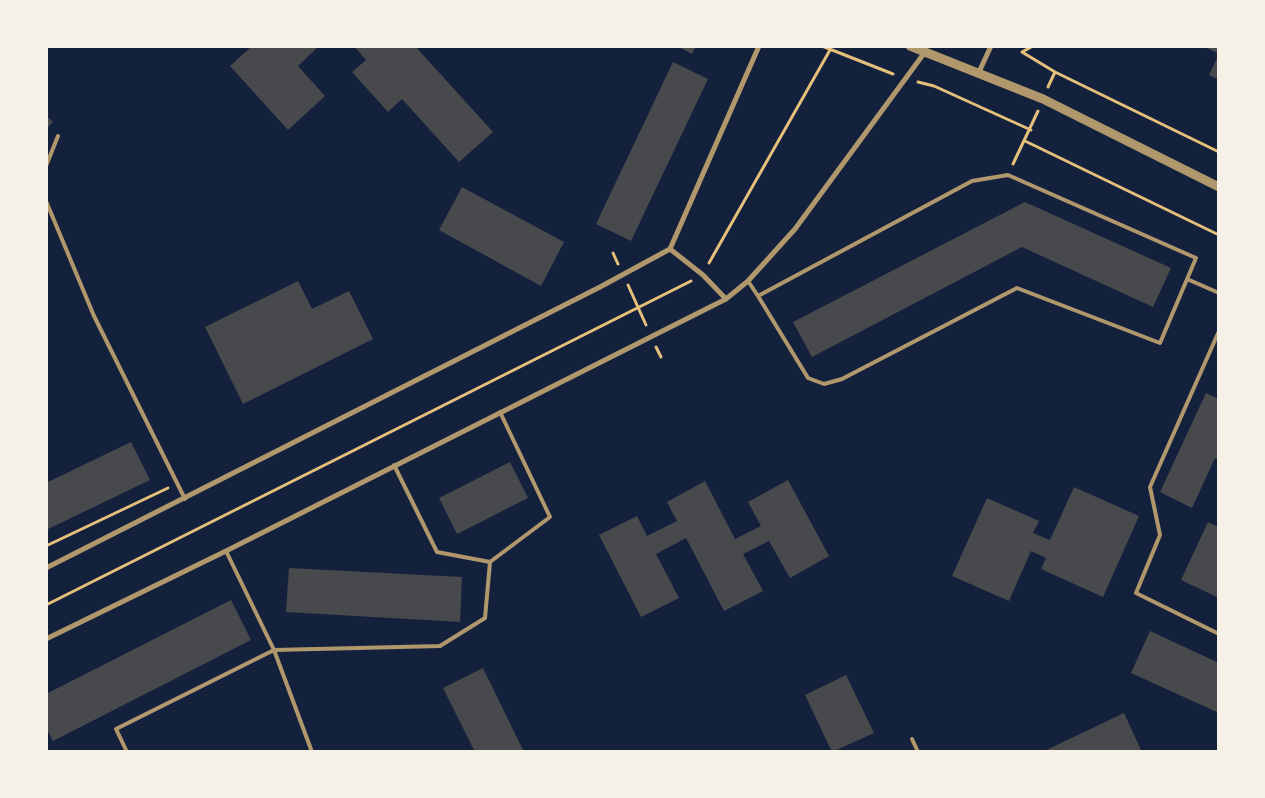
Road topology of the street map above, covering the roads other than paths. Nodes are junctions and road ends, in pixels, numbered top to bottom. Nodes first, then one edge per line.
1 (759, 46) edge
2 (910, 46) edge
3 (991, 46) edge
4 (925, 52) junction
5 (979, 72) junction
6 (58, 136) dead end
7 (46, 166) edge
8 (1219, 187) edge
9 (46, 201) edge
10 (670, 248) junction
11 (1187, 279) junction
12 (748, 281) junction
13 (1219, 293) edge
14 (758, 296) junction
15 (726, 298) junction
16 (1219, 331) edge
17 (500, 412) junction
18 (394, 465) junction
19 (185, 499) junction
20 (226, 551) junction
21 (490, 562) junction
22 (46, 568) edge
23 (1219, 634) edge
24 (46, 639) edge
25 (274, 650) junction
26 (912, 739) dead end
27 (127, 752) edge
28 (312, 752) edge
29 (918, 752) edge

1 - 10 street
2 - 4 street
3 - 5 street
4 - 5 street
4 - 12 street
5 - 8 street
6 - 7 lane
9 - 19 lane
10 - 15 street
10 - 19 street
11 - 13 lane
11 - 14 lane
11 - 14 lane
12 - 14 lane
12 - 15 street
15 - 17 street
16 - 23 lane
17 - 18 street
17 - 21 lane
18 - 20 street
18 - 21 lane
19 - 22 street
20 - 24 street
20 - 25 lane
21 - 25 lane
25 - 27 lane
25 - 28 lane
26 - 29 lane

